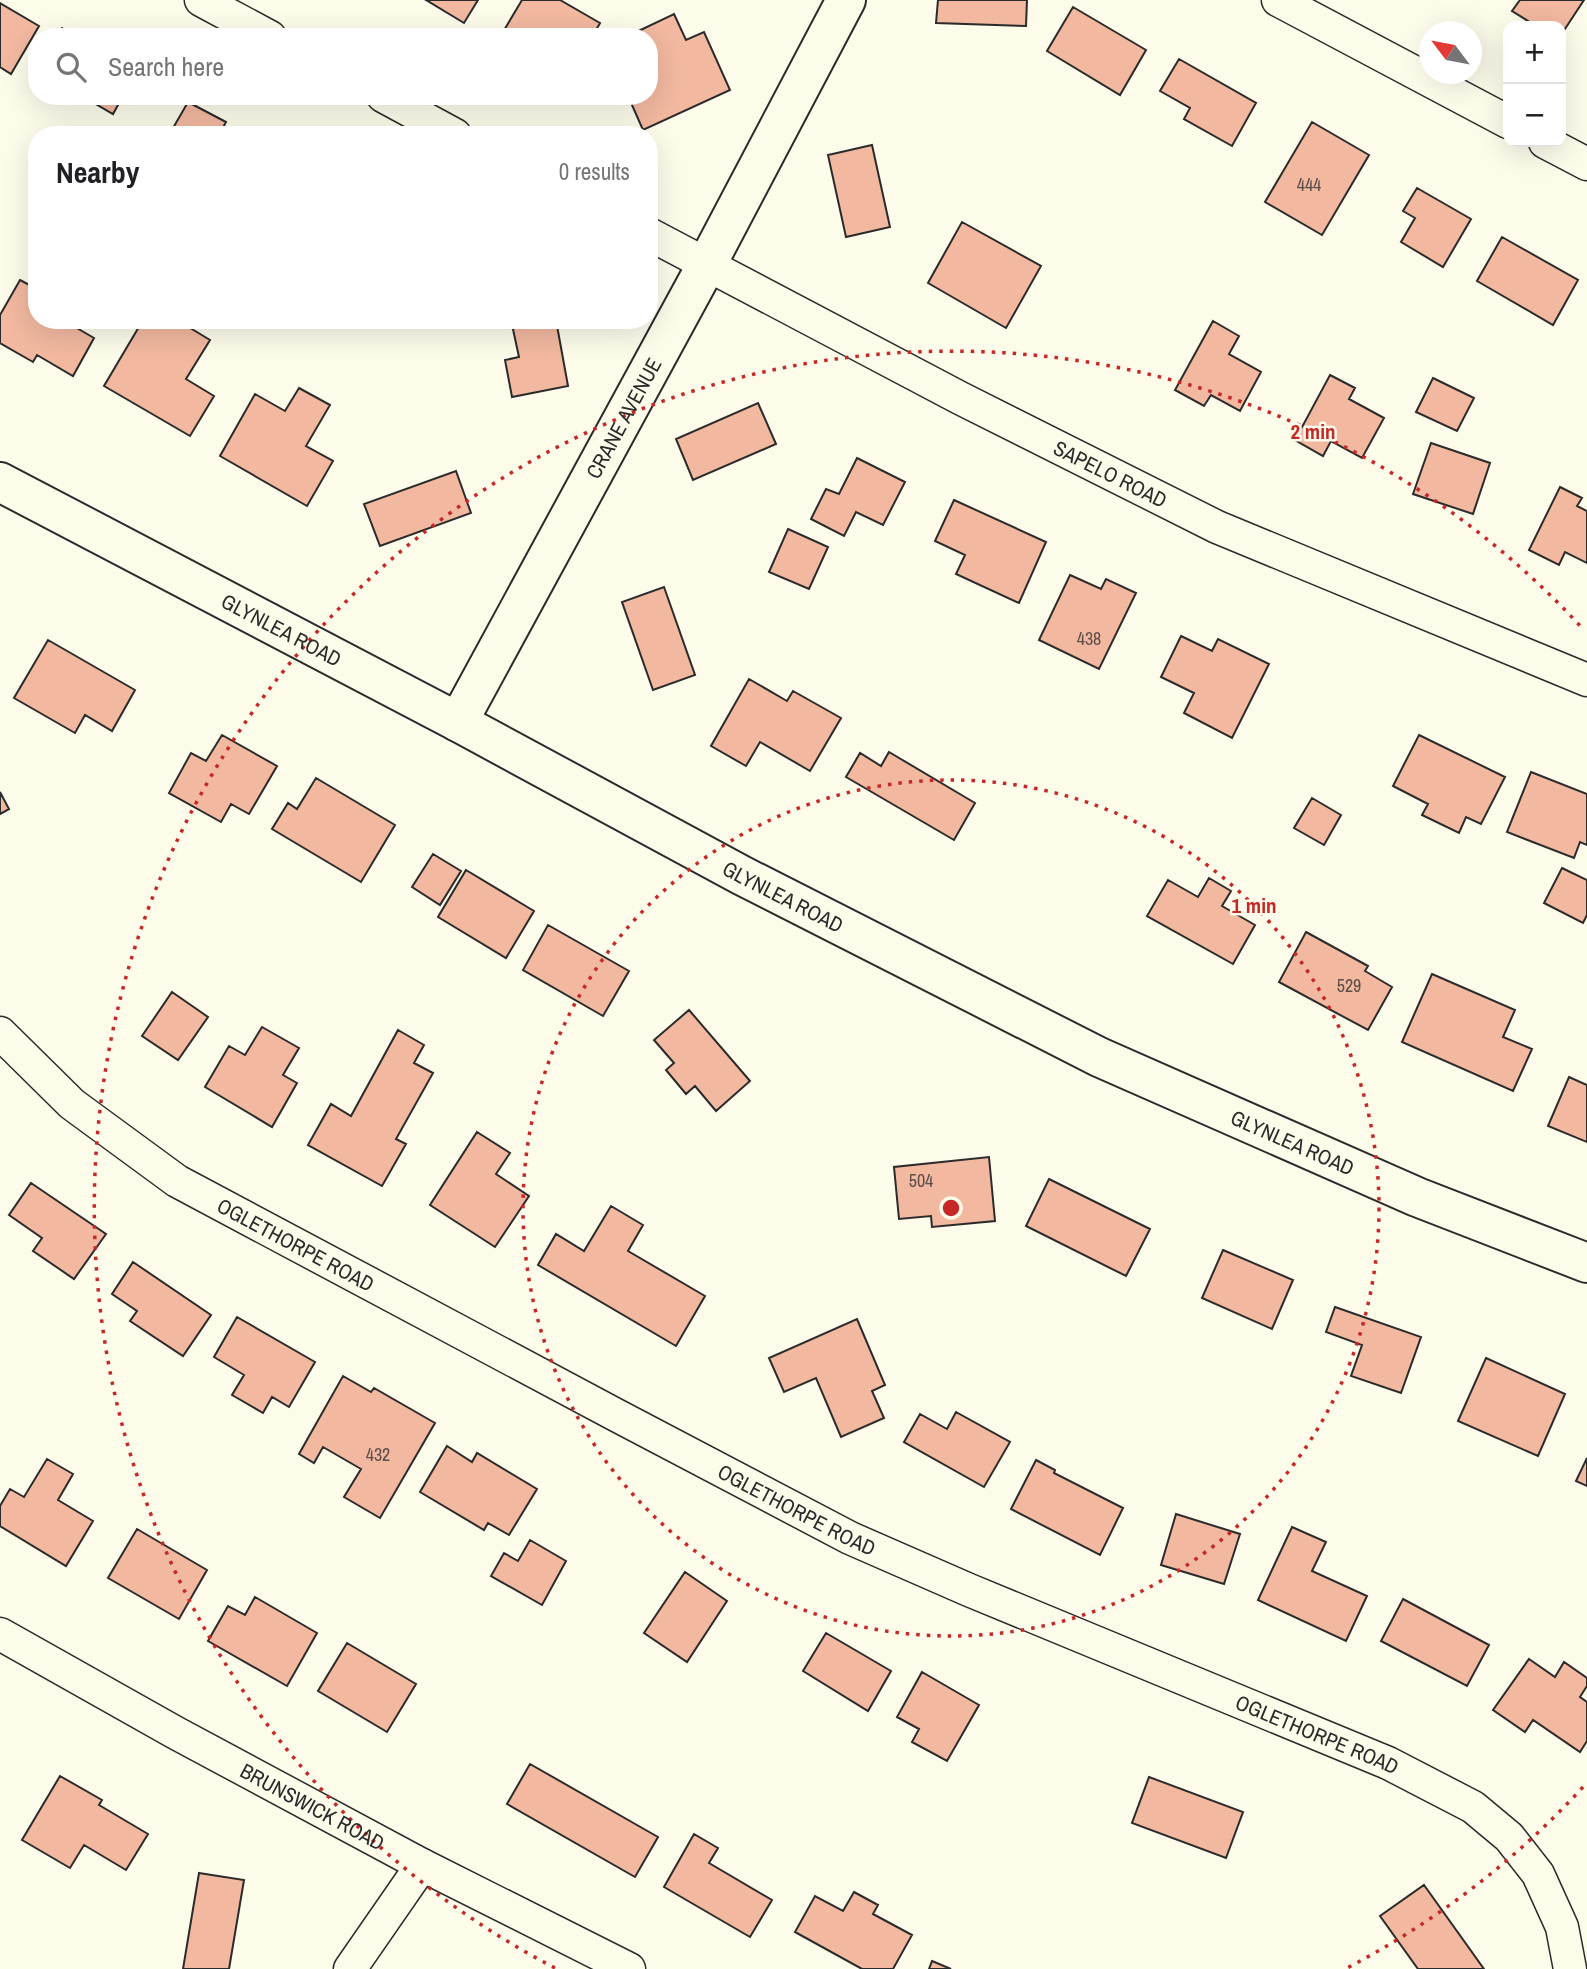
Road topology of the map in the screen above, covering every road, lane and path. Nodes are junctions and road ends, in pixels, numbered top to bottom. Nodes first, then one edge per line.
1 (201, 0) edge
2 (846, 0) edge
3 (1278, 0) edge
4 (253, 28) edge
5 (400, 105) edge
6 (1503, 119) edge
7 (438, 126) edge
8 (1555, 147) edge
9 (1587, 164) edge
10 (658, 239) edge
11 (707, 264) junction
12 (0, 482) edge
13 (1587, 680) edge
14 (458, 722) junction
15 (0, 1033) edge
16 (1587, 1263) edge
17 (0, 1634) edge
18 (422, 1865) junction
19 (349, 1969) edge
20 (629, 1969) edge
21 (1570, 1969) edge

1 - 4 street
2 - 11 street, CRANE AVENUE
3 - 6 street
5 - 7 street
8 - 9 street
10 - 11 street, SAPELO ROAD
11 - 13 street, SAPELO ROAD
11 - 14 street, CRANE AVENUE
12 - 14 street, GLYNLEA ROAD
14 - 16 street, GLYNLEA ROAD
15 - 21 street, OGLETHORPE ROAD
17 - 18 street, BRUNSWICK ROAD
18 - 19 street
18 - 20 street, BRUNSWICK ROAD

